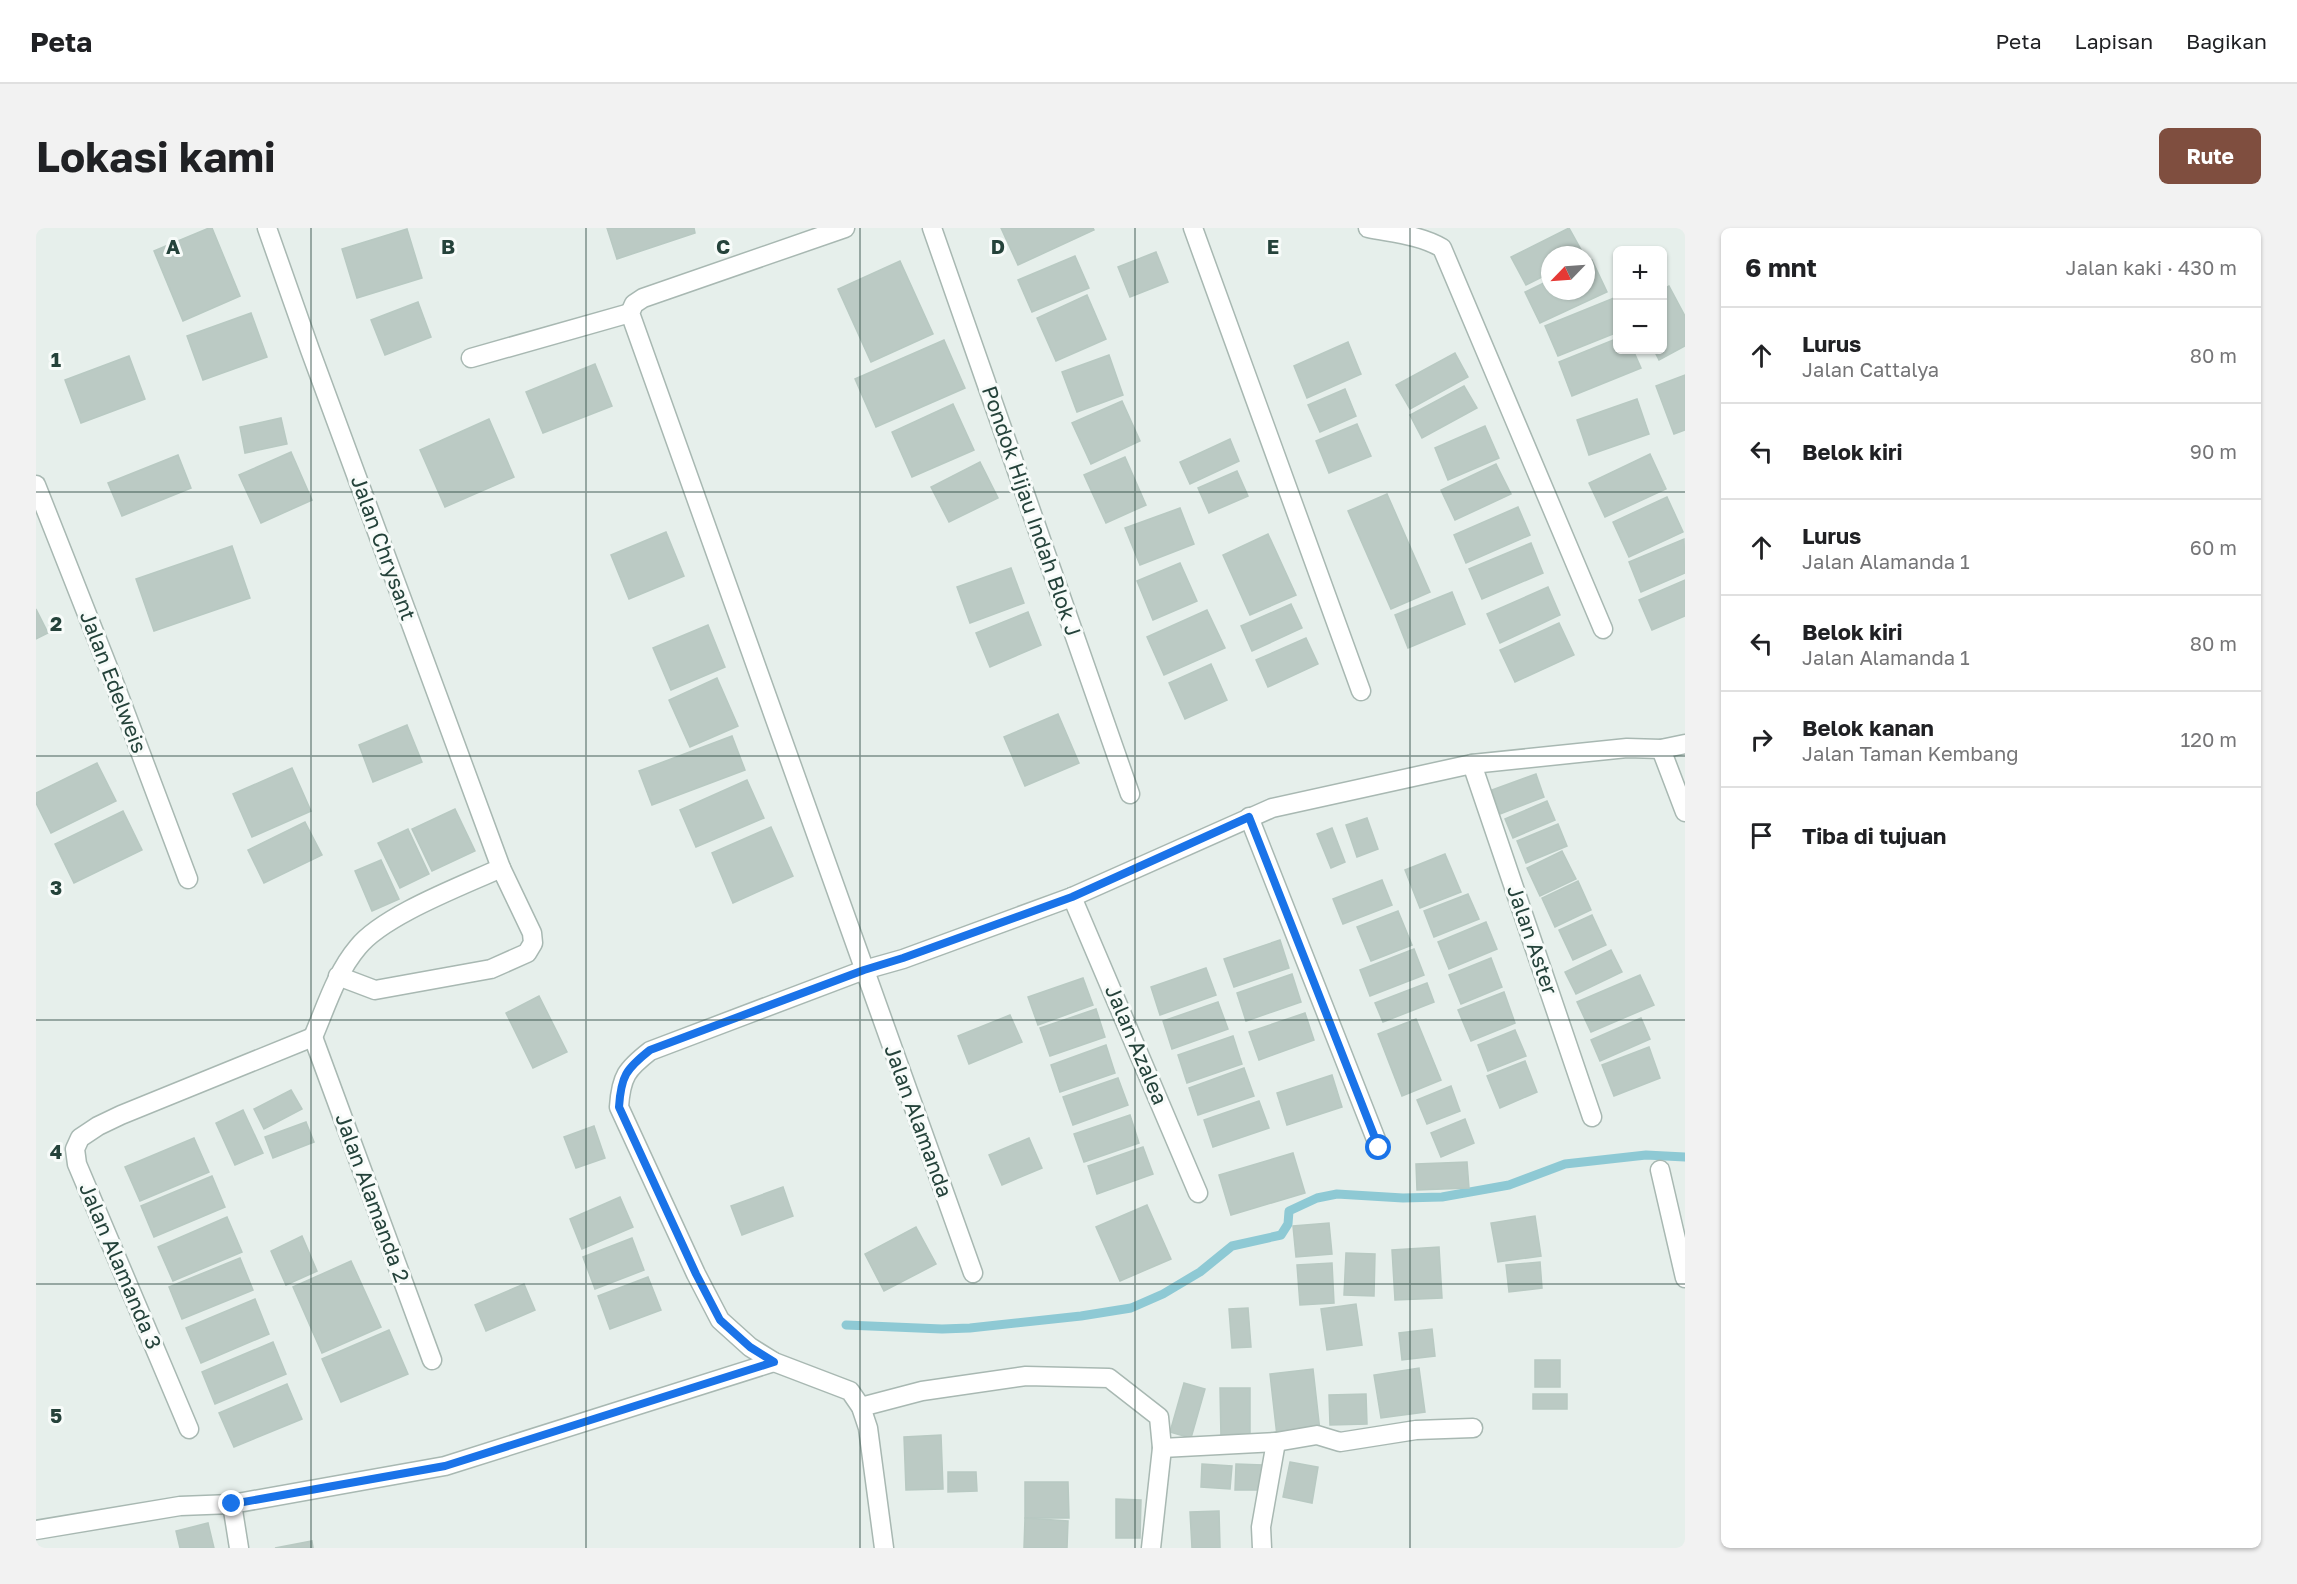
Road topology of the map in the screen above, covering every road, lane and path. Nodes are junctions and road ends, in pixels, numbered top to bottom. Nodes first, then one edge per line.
1 (267, 228) edge
2 (844, 228) edge
3 (932, 228) edge
4 (1194, 228) edge
5 (1368, 228) edge
6 (630, 313) junction
7 (471, 358) dead end
8 (36, 485) edge
9 (1603, 629) dead end
10 (1361, 691) dead end
11 (1685, 744) edge
12 (1661, 749) junction
13 (1472, 764) junction
14 (1130, 794) dead end
15 (1685, 812) edge
16 (1249, 817) junction
17 (501, 868) junction
18 (188, 879) dead end
19 (1072, 897) junction
20 (864, 970) junction
21 (338, 976) junction
22 (313, 1037) junction
23 (1592, 1117) dead end
24 (1379, 1148) dead end
25 (1660, 1170) dead end
26 (1198, 1193) dead end
27 (973, 1273) dead end
28 (1685, 1278) edge
29 (432, 1360) dead end
30 (774, 1362) junction
31 (861, 1407) junction
32 (1473, 1428) dead end
33 (189, 1429) dead end
34 (1276, 1442) junction
35 (1162, 1448) junction
36 (232, 1504) junction
37 (36, 1530) edge
38 (239, 1548) edge
39 (884, 1548) edge
40 (1150, 1548) edge
41 (1262, 1548) edge

1 - 17 street, Jalan Chrysant
2 - 6 street
3 - 14 street, Pondok Hijau Indah Blok J
4 - 10 street
5 - 9 street
6 - 7 street
6 - 20 street, Jalan Alamanda
8 - 18 street, Jalan Edelweis
11 - 12 street
12 - 13 street
12 - 15 street
13 - 16 street
13 - 23 street, Jalan Aster
16 - 19 street
16 - 24 street
17 - 21 street
17 - 21 street, Jalan Chrysant
19 - 20 street
19 - 26 street, Jalan Azalea
20 - 27 street, Jalan Alamanda
20 - 30 street
21 - 22 street
22 - 29 street, Jalan Alamanda 2
22 - 33 street, Jalan Alamanda 3
25 - 28 street
30 - 31 street
30 - 36 street
31 - 35 street
31 - 39 street
32 - 34 street
34 - 35 street
34 - 41 street
35 - 40 street
36 - 37 street
36 - 38 street

